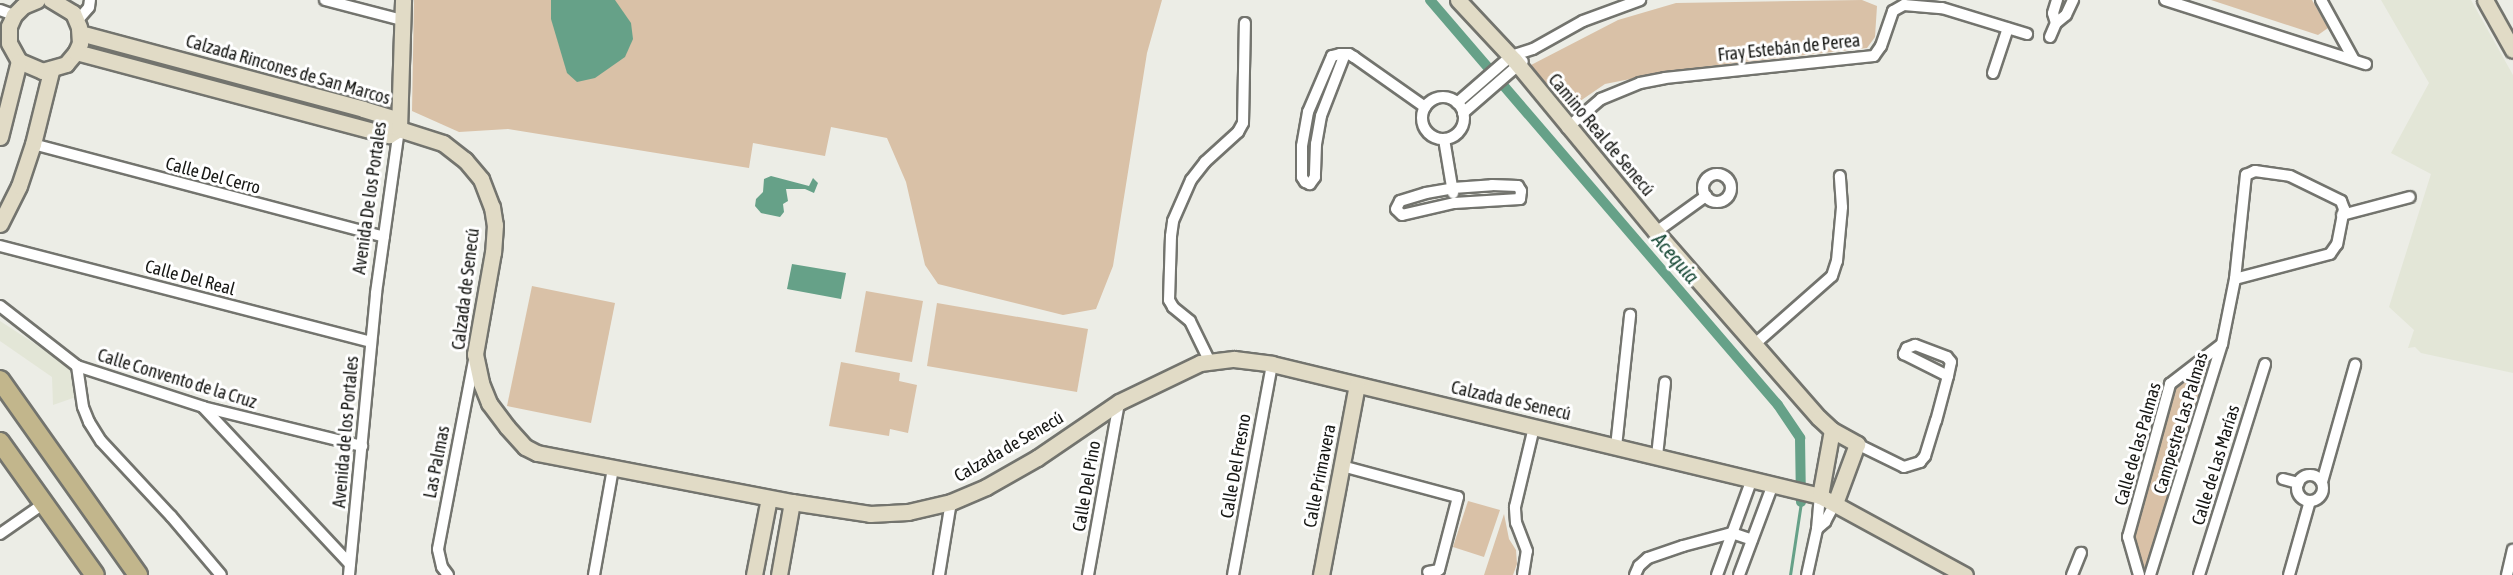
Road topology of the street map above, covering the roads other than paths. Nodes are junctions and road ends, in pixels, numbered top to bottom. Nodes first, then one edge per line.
1 (37, 0) edge
2 (51, 0) edge
3 (90, 0) edge
4 (325, 0) edge
5 (403, 0) edge
6 (1458, 0) edge
7 (1640, 0) edge
8 (2057, 0) edge
9 (2073, 0) edge
10 (2165, 0) edge
11 (2321, 0) edge
12 (2485, 0) edge
13 (2178, 2) edge
14 (12, 9) edge
15 (402, 20) junction
16 (1245, 23) dead end
17 (2056, 23) junction
18 (79, 27) junction
19 (2008, 28) junction
20 (4, 32) edge
21 (2027, 34) dead end
22 (2050, 37) dead end
23 (2513, 50) edge
24 (76, 52) junction
25 (1345, 54) junction
26 (2354, 60) junction
27 (19, 62) junction
28 (2366, 64) dead end
29 (1510, 66) junction
30 (51, 71) junction
31 (1993, 73) dead end
32 (1425, 107) junction
33 (1460, 108) junction
34 (1308, 112) junction
35 (1321, 116) junction
36 (1567, 128) junction
37 (399, 129) junction
38 (0, 137) edge
39 (1444, 139) junction
40 (33, 144) junction
41 (1840, 176) dead end
42 (1453, 188) junction
43 (1706, 196) dead end
44 (2410, 197) dead end
45 (1454, 203) junction
46 (2342, 215) junction
47 (0, 224) edge
48 (1656, 232) junction
49 (384, 237) junction
50 (0, 246) edge
51 (2235, 279) junction
52 (376, 293) joint
53 (0, 306) edge
54 (1630, 315) dead end
55 (372, 342) junction
56 (1756, 343) junction
57 (2222, 344) junction
58 (475, 354) junction
59 (1209, 360) junction
60 (1272, 364) junction
61 (2265, 364) dead end
62 (2355, 365) dead end
63 (77, 366) junction
64 (1948, 376) dead end
65 (0, 380) edge
66 (1665, 382) dead end
67 (1357, 385) junction
68 (1119, 402) junction
69 (203, 407) junction
70 (1534, 427) junction
71 (1832, 430) junction
72 (0, 442) edge
73 (1857, 444) junction
74 (362, 446) junction
75 (1616, 447) junction
76 (1657, 456) junction
77 (1342, 466) junction
78 (613, 468) junction
79 (1752, 479) junction
80 (2283, 479) dead end
81 (2322, 482) junction
82 (2298, 483) junction
83 (1773, 484) junction
84 (1820, 496) junction
85 (769, 498) junction
86 (2310, 501) junction
87 (792, 502) junction
88 (951, 502) junction
89 (1835, 503) junction
90 (43, 504) junction
91 (1817, 529) junction
92 (1732, 533) junction
93 (0, 534) edge
94 (1752, 540) junction
95 (2513, 550) edge
96 (2081, 553) dead end
97 (350, 570) edge
98 (1428, 572) dead end
99 (95, 575) edge
100 (138, 575) edge
101 (221, 575) edge
102 (448, 575) edge
103 (594, 575) edge
104 (754, 575) edge
105 (779, 575) edge
106 (939, 575) edge
107 (1088, 575) edge
108 (1233, 575) edge
109 (1321, 575) edge
110 (1523, 575) edge
111 (1635, 575) edge
112 (1717, 575) edge
113 (1739, 575) edge
114 (1807, 575) edge
115 (1965, 575) edge
116 (2072, 575) edge
117 (2139, 575) edge
118 (2150, 575) edge
119 (2199, 575) edge
120 (2289, 575) edge
121 (2507, 575) edge

1 - 14 street
2 - 18 street
3 - 18 street
4 - 15 street
5 - 15 street, Avenida De los Portales
6 - 29 street, Camino Real de Senecú
7 - 29 street
8 - 17 street
9 - 17 street
10 - 13 street
11 - 26 street
12 - 23 street
13 - 26 street
14 - 20 street
15 - 37 street, Avenida De los Portales
16 - 59 street
17 - 22 street
18 - 24 street
18 - 37 street, Calzada Rincones de San Marcos
19 - 21 street, Fray Estebán de Perea
19 - 31 street
19 - 36 street, Fray Estebán de Perea
20 - 27 street
24 - 30 street
24 - 37 street, Calzada Rincones de San Marcos
25 - 32 street
25 - 34 street
25 - 35 street
26 - 28 street
27 - 30 street
27 - 38 street
29 - 33 street
29 - 33 street
29 - 36 street, Camino Real de Senecú
30 - 40 street
32 - 33 street
32 - 39 street
33 - 39 street
34 - 35 street
34 - 35 street
36 - 48 street, Camino Real de Senecú
37 - 49 street, Avenida De los Portales
37 - 58 street, Calzada de Senecú
39 - 42 street
40 - 47 street
40 - 49 street, Calle Del Cerro
41 - 56 street
42 - 45 street
42 - 45 street
42 - 45 street
43 - 48 street
44 - 46 street
46 - 51 street
46 - 51 street, Campestre Las Palmas
48 - 56 street, Camino Real de Senecú
49 - 52 street, Avenida De los Portales
50 - 55 street, Calle Del Real
51 - 57 street, Campestre Las Palmas
52 - 55 street, Avenida de los Portales
53 - 63 street, Calle Convento de la Cruz
54 - 75 street
55 - 74 street, Avenida de los Portales
56 - 71 street, Camino Real de Senecú
57 - 117 street, Calle de las Palmas
57 - 118 street, Campestre Las Palmas
58 - 78 street, Calzada de Senecú
58 - 102 street, Las Palmas
59 - 60 street, Calzada de Senecú
59 - 68 street, Calzada de Senecú
60 - 67 street, Calzada de Senecú
60 - 108 street, Calle Del Fresno
61 - 119 street, Calle de Las Marías
62 - 81 street
63 - 69 street, Calle Convento de la Cruz
63 - 101 street
64 - 73 street
65 - 100 main road
66 - 76 street
67 - 70 street, Calzada de Senecú
67 - 77 street, Calle Primavera
68 - 88 street, Calzada de Senecú
68 - 107 street, Calle Del Pino
69 - 74 street, Calle Convento de la Cruz
69 - 97 street
70 - 75 street, Calzada de Senecú
70 - 110 street
71 - 73 street, Camino Real de Senecú
71 - 84 street
72 - 90 main road
73 - 89 street
74 - 97 street, Avenida de los Portales
75 - 76 street, Calzada de Senecú
76 - 79 street, Calzada de Senecú
77 - 98 street
77 - 109 street, Calle Primavera
78 - 85 street, Calzada de Senecú
78 - 103 street
79 - 83 street, Calzada de Senecú
79 - 92 street
80 - 82 street
81 - 82 street
81 - 86 street
82 - 86 street
83 - 84 street, Calzada de Senecú
83 - 94 street
84 - 89 street, Calzada de Senecú
84 - 91 street
85 - 87 street, Calzada de Senecú
85 - 104 street
86 - 120 street
87 - 88 street, Calzada de Senecú
87 - 105 street
88 - 106 street
89 - 91 street
89 - 115 street, Calzada de Senecú
90 - 93 street
90 - 99 main road
91 - 114 street
92 - 94 street
92 - 111 street
92 - 112 street
94 - 113 street
95 - 121 street
96 - 116 street

